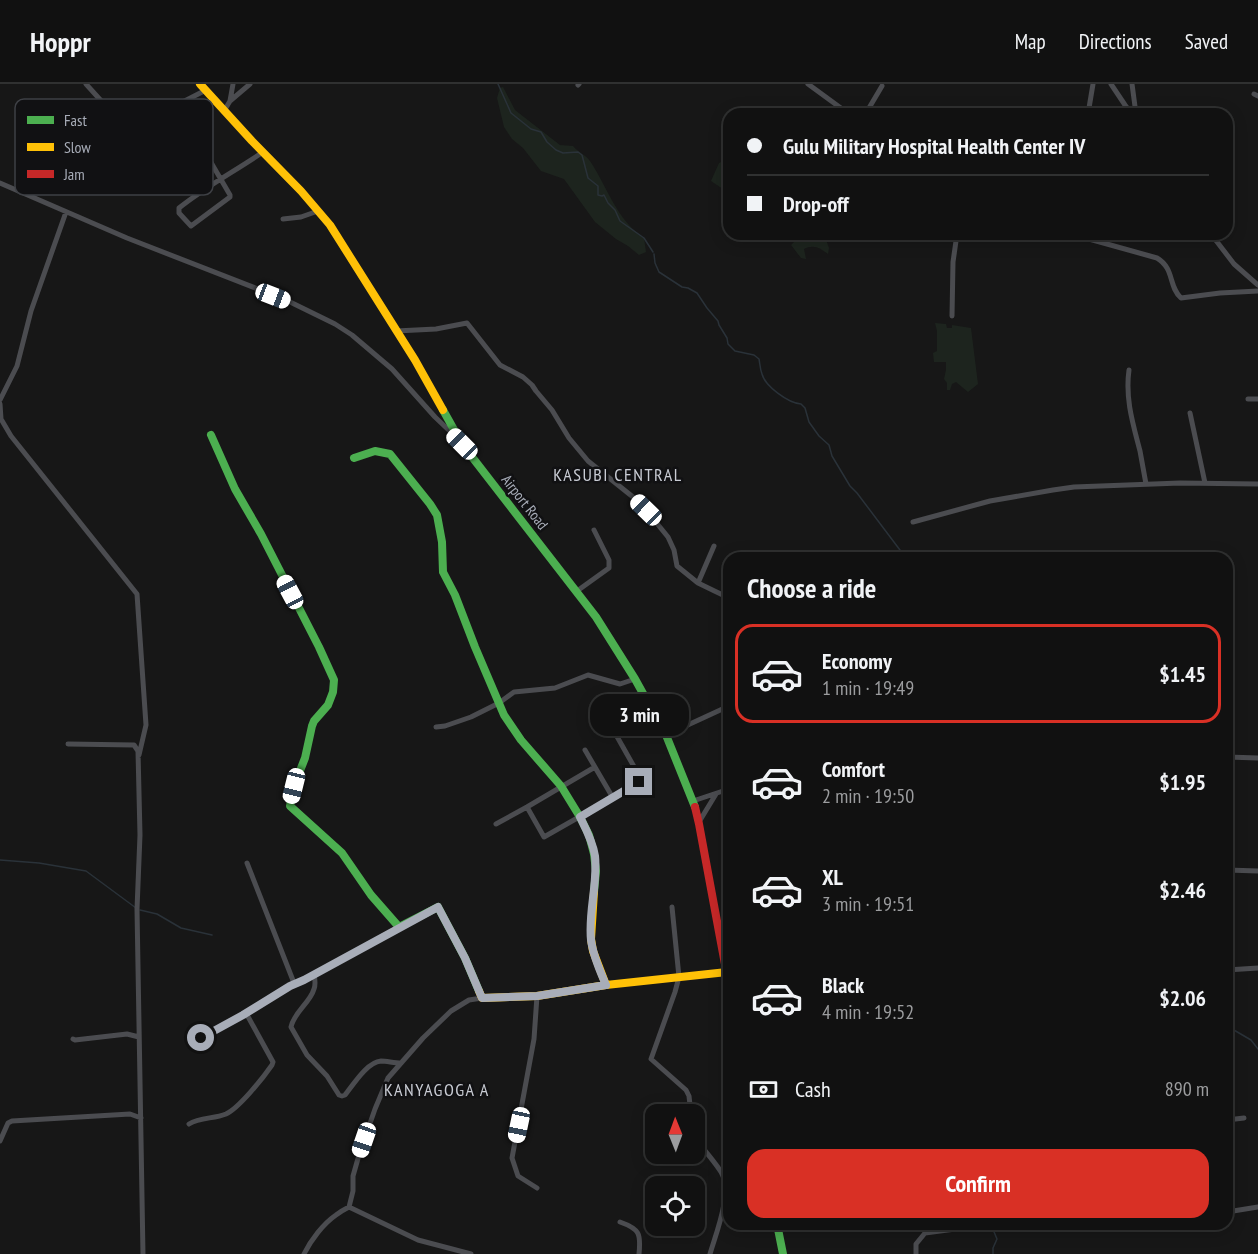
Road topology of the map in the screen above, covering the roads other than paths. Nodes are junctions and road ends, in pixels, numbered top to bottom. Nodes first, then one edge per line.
1 (86, 84) edge
2 (233, 84) edge
3 (250, 84) edge
4 (808, 84) edge
5 (1093, 84) edge
6 (1111, 84) edge
7 (1132, 84) edge
8 (882, 86) dead end
9 (203, 87) edge
10 (100, 99) edge
11 (182, 99) edge
12 (230, 101) junction
13 (841, 108) edge
14 (870, 108) edge
15 (1089, 108) edge
16 (1128, 108) edge
17 (1134, 108) edge
18 (224, 111) junction
19 (263, 152) junction
20 (213, 166) edge
21 (221, 180) junction
22 (0, 183) edge
23 (213, 185) edge
24 (15, 190) edge
25 (27, 195) edge
26 (198, 195) edge
27 (318, 211) junction
28 (66, 212) junction
29 (283, 219) dead end
30 (956, 240) edge
31 (1092, 240) edge
32 (1216, 240) edge
33 (1258, 285) edge
34 (1258, 291) edge
35 (952, 316) dead end
36 (396, 331) junction
37 (1129, 370) dead end
38 (1248, 399) dead end
39 (1258, 399) edge
40 (0, 402) edge
41 (1190, 413) dead end
42 (211, 435) dead end
43 (462, 444) junction
44 (354, 458) dead end
45 (1205, 483) junction
46 (1258, 483) edge
47 (1146, 484) junction
48 (913, 522) dead end
49 (594, 530) dead end
50 (714, 546) dead end
51 (698, 583) junction
52 (577, 591) junction
53 (723, 595) edge
54 (635, 679) junction
55 (499, 703) junction
56 (723, 709) edge
57 (436, 727) dead end
58 (615, 733) dead end
59 (666, 735) junction
60 (68, 744) dead end
61 (585, 750) dead end
62 (138, 757) junction
63 (1233, 757) edge
64 (1258, 758) edge
65 (595, 767) junction
66 (561, 786) junction
67 (723, 791) edge
68 (717, 793) junction
69 (613, 798) junction
70 (693, 801) junction
71 (527, 807) junction
72 (580, 817) junction
73 (496, 824) dead end
74 (699, 824) junction
75 (247, 863) dead end
76 (1233, 870) edge
77 (1258, 871) edge
78 (672, 907) dead end
79 (399, 927) junction
80 (723, 951) edge
81 (1258, 968) edge
82 (1233, 970) edge
83 (723, 972) edge
84 (314, 974) junction
85 (679, 977) junction
86 (294, 983) junction
87 (606, 985) junction
88 (537, 996) junction
89 (482, 998) junction
90 (246, 1013) junction
91 (139, 1037) junction
92 (201, 1038) dead end
93 (73, 1039) dead end
94 (401, 1063) junction
95 (690, 1104) edge
96 (141, 1118) junction
97 (1244, 1118) dead end
98 (1233, 1119) edge
99 (189, 1124) dead end
100 (0, 1141) edge
101 (705, 1151) edge
102 (723, 1177) edge
103 (537, 1188) dead end
104 (723, 1204) edge
105 (349, 1207) junction
106 (1258, 1207) edge
107 (1233, 1211) edge
108 (621, 1222) dead end
109 (778, 1230) edge
110 (926, 1230) edge
111 (948, 1230) edge
112 (925, 1233) junction
113 (143, 1254) edge
114 (304, 1254) edge
115 (471, 1254) edge
116 (639, 1254) edge
117 (710, 1254) edge
118 (783, 1254) edge
119 (916, 1254) edge

1 - 10 street
2 - 12 street
3 - 12 street
4 - 13 street
5 - 15 street
6 - 16 street
7 - 17 street
8 - 14 street
9 - 11 street
9 - 18 street, Airport Road
12 - 18 street
18 - 19 street, Airport Road
19 - 21 street
19 - 27 street, Airport Road
20 - 21 street
21 - 23 street
21 - 26 street
22 - 24 street
25 - 28 street
27 - 29 street
27 - 36 street, Airport Road
28 - 40 street
28 - 43 street
30 - 35 street
31 - 34 street
32 - 33 street
36 - 43 street, Airport Road
36 - 51 street
37 - 47 street
38 - 39 street
40 - 62 street
41 - 45 street
42 - 79 street
43 - 52 street, Airport Road
44 - 55 street
45 - 46 street
45 - 47 street
47 - 48 street
49 - 52 street
50 - 51 street
51 - 53 street
52 - 54 street, Airport Road
54 - 55 street
54 - 59 street, Airport Road
55 - 57 street
55 - 66 street
56 - 59 street
58 - 69 street
59 - 70 street, Airport Road
60 - 62 street
61 - 65 street
62 - 91 street
63 - 64 street
65 - 66 street
65 - 69 street
66 - 71 street
66 - 72 street
67 - 68 street
68 - 70 street
68 - 74 street
69 - 72 street
70 - 74 street, Airport Road
71 - 72 street
71 - 73 street
72 - 87 street
74 - 80 street, Airport Road
75 - 86 street
76 - 77 street
78 - 85 street
79 - 84 street
79 - 89 street
81 - 82 street
83 - 85 street
84 - 86 street
84 - 94 street
85 - 87 street
85 - 95 street
86 - 90 street
87 - 88 street
88 - 89 street
88 - 103 street
89 - 94 street
90 - 92 street
90 - 99 street
91 - 93 street
91 - 96 street
94 - 105 street
96 - 100 street
96 - 113 street
97 - 98 street
101 - 102 street
104 - 117 street
105 - 114 street
105 - 115 street
106 - 107 street
108 - 116 street
109 - 118 street
110 - 112 street
111 - 112 street
112 - 119 street

